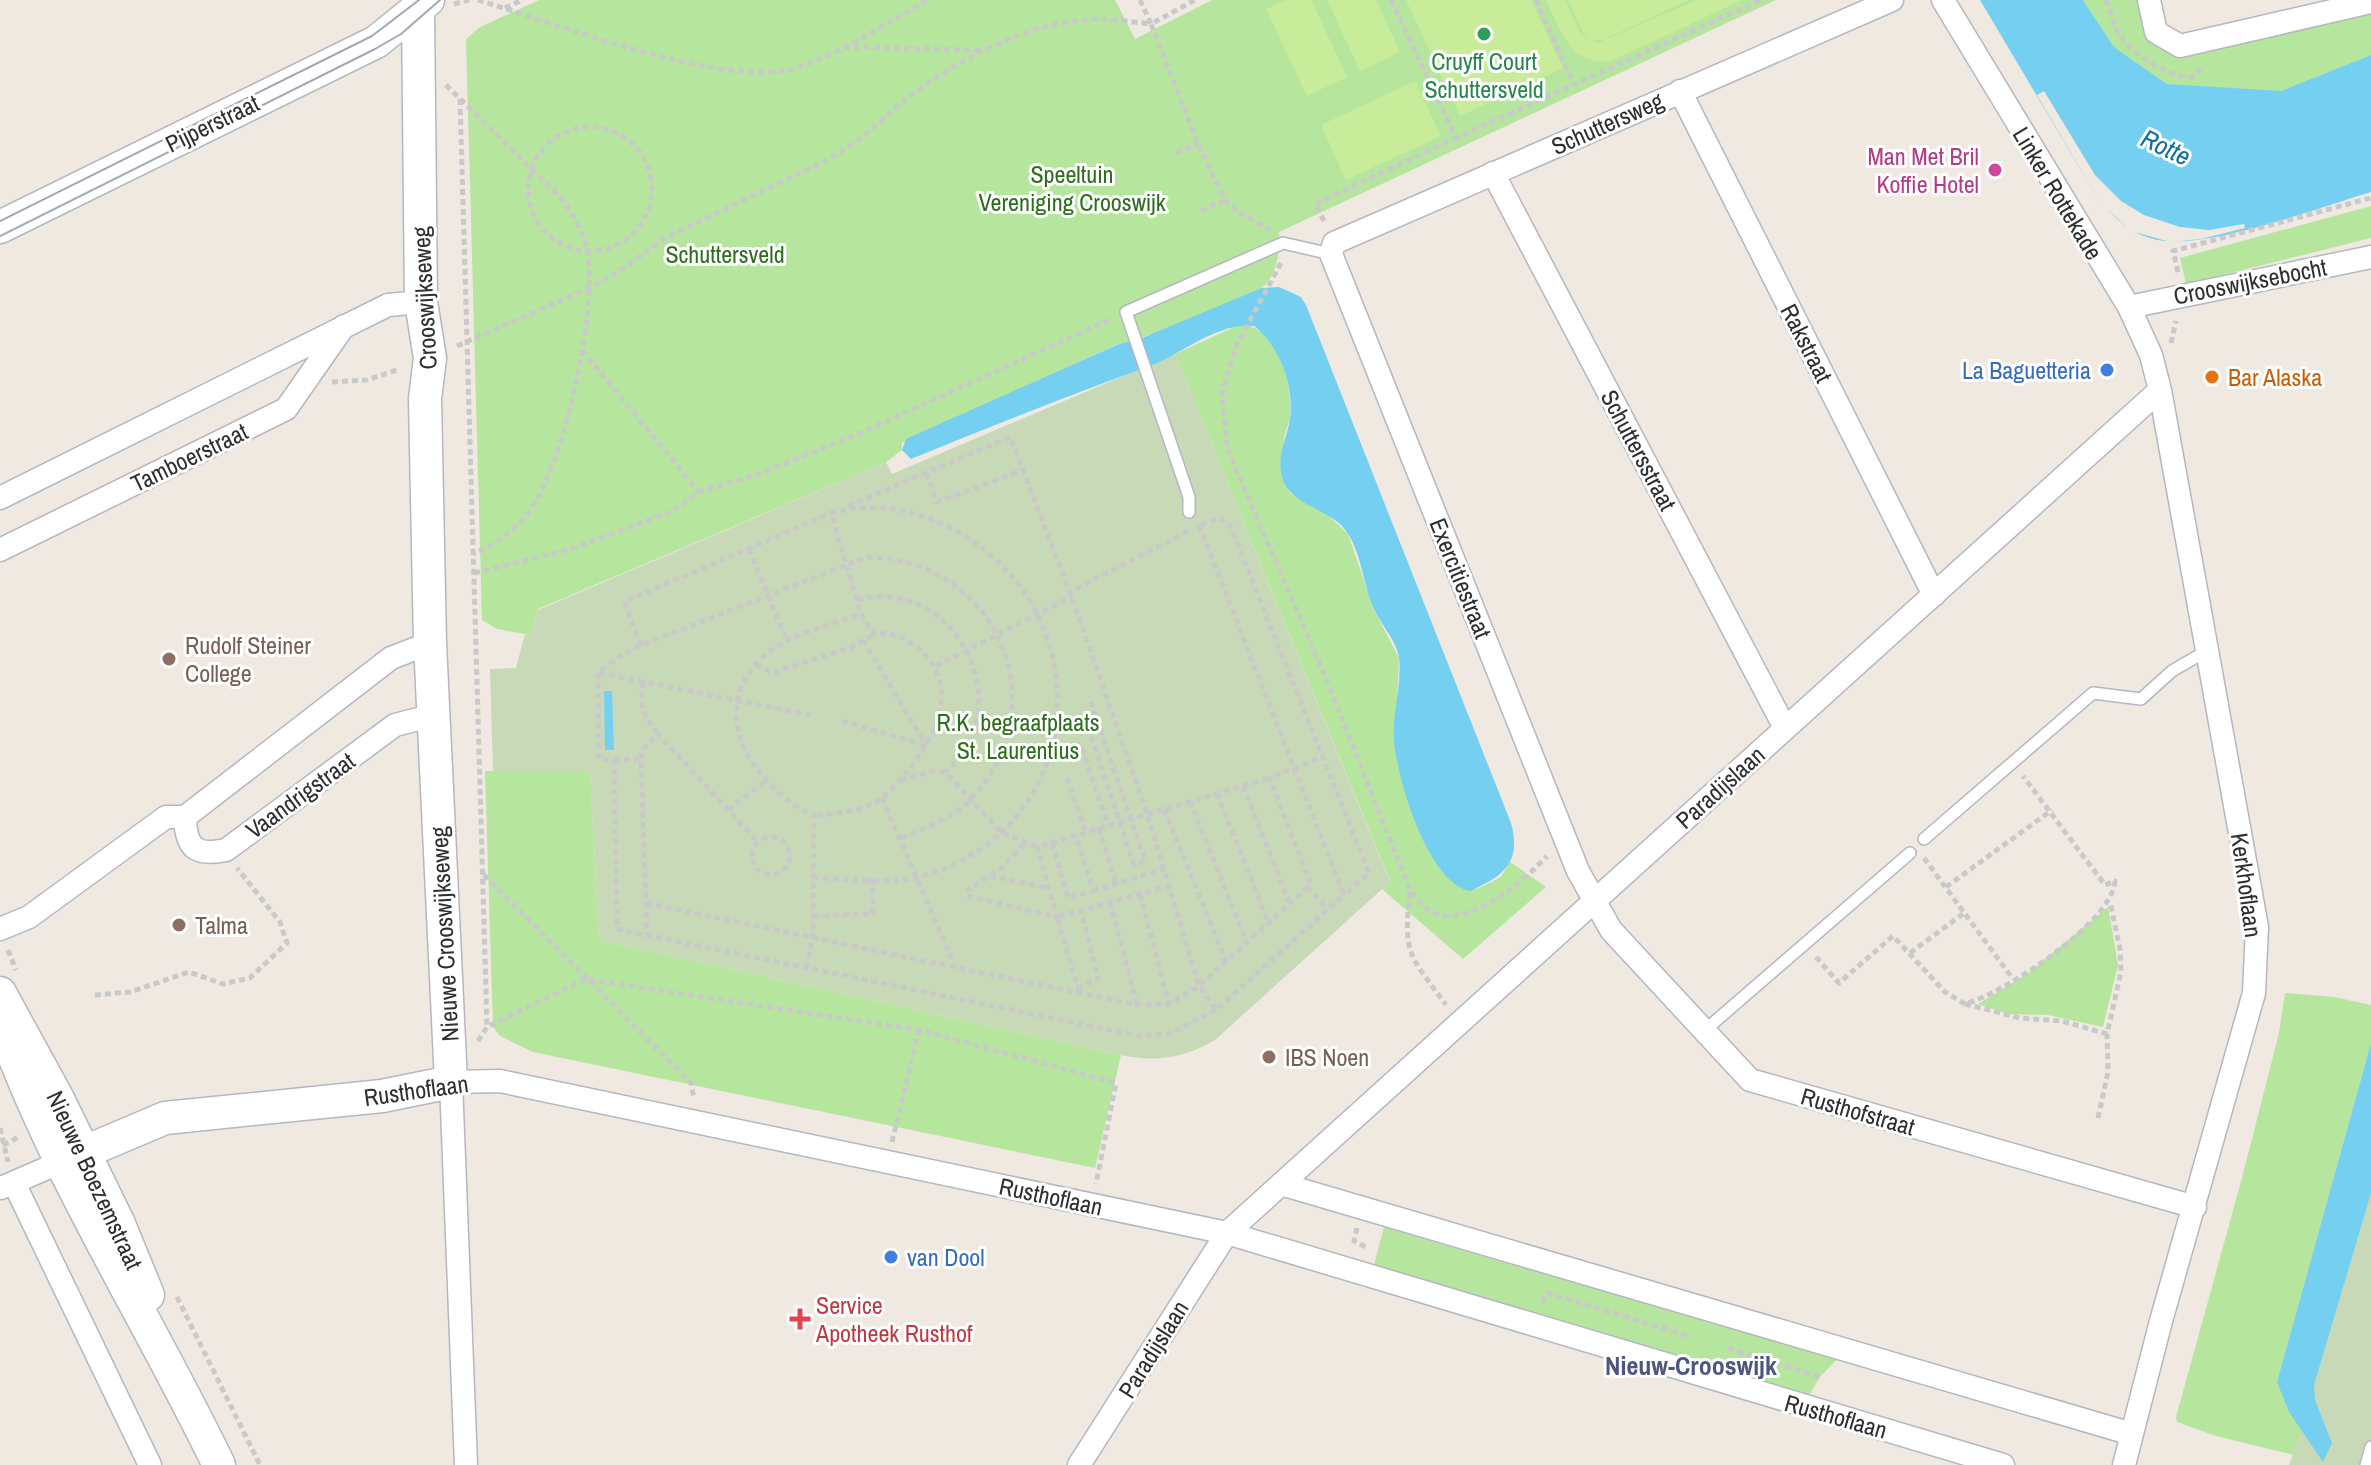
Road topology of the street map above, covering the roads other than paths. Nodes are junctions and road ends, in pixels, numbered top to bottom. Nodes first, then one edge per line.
1 (1892, 0) edge
2 (1943, 0) edge
3 (2149, 0) edge
4 (2371, 2) edge
5 (421, 3) edge
6 (1680, 91) junction
7 (1493, 173) junction
8 (0, 227) edge
9 (1331, 254) junction
10 (2371, 257) edge
11 (421, 302) junction
12 (2129, 307) junction
13 (345, 325) junction
14 (2160, 390) junction
15 (0, 498) edge
16 (1189, 512) road end
17 (0, 550) edge
18 (1934, 595) junction
19 (430, 643) junction
20 (2209, 650) junction
21 (434, 715) junction
22 (1785, 728) junction
23 (185, 817) junction
24 (1924, 839) dead end
25 (1910, 853) dead end
26 (1593, 901) junction
27 (0, 929) edge
28 (0, 993) edge
29 (0, 1019) edge
30 (1704, 1031) junction
31 (451, 1082) junction
32 (72, 1157) junction
33 (1281, 1184) junction
34 (7, 1186) edge
35 (2195, 1207) junction
36 (1227, 1233) junction
37 (2132, 1434) junction
38 (2371, 1447) edge
39 (150, 1465) edge
40 (219, 1465) edge
41 (466, 1465) edge
42 (1079, 1465) edge
43 (2003, 1465) edge
44 (2124, 1465) edge
45 (2366, 1465) edge

1 - 6 street, Schuttersweg
2 - 12 street, Linker Rottekade
3 - 4 street
5 - 8 street, Pijperstraat
5 - 11 street, Crooswijkseweg
6 - 7 street, Schuttersweg
6 - 18 street, Rakstraat
7 - 9 street, Schuttersweg
7 - 22 street, Schuttersstraat
9 - 16 lane
9 - 26 street, Exercitiestraat
10 - 12 street, Crooswijksebocht
11 - 13 street, Tamboerstraat
11 - 19 street, Crooswijkseweg
12 - 14 street, Linker Rottekade
13 - 15 street, Tamboerstraat
13 - 17 street, Tamboerstraat
14 - 18 street, Paradijslaan
14 - 20 street, Kerkhoflaan
18 - 22 street, Paradijslaan
19 - 21 street, Nieuwe Crooswijkseweg
19 - 23 street
20 - 24 lane
20 - 35 street, Kerkhoflaan
21 - 23 street, Vaandrigstraat
21 - 31 street, Nieuwe Crooswijkseweg
22 - 26 street, Paradijslaan
23 - 27 street
25 - 30 lane
26 - 30 street, Rusthofstraat
26 - 33 street, Paradijslaan
28 - 32 street, Nieuwe Boezemstraat
29 - 32 street, Nieuwe Boezemstraat
30 - 35 street, Rusthofstraat
31 - 32 street, Rusthoflaan
31 - 36 street, Rusthoflaan
31 - 41 street, Nieuwe Crooswijkseweg
32 - 34 street
32 - 40 street, Nieuwe Boezemstraat
33 - 36 street, Paradijslaan
33 - 37 street
34 - 39 street
35 - 37 street, Kerkhoflaan
36 - 42 street, Paradijslaan
36 - 43 street, Rusthoflaan
37 - 44 street, Kerkhoflaan
38 - 45 lane

